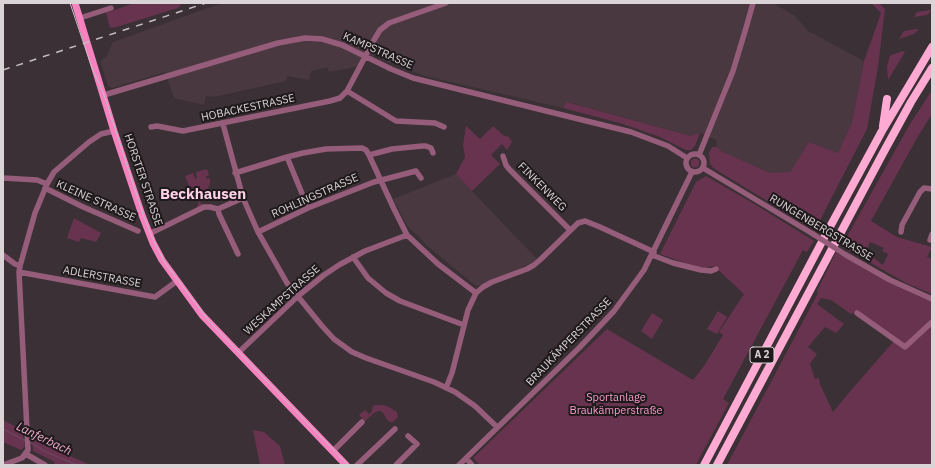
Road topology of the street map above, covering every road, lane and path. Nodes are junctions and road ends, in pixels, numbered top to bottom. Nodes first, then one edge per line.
1 (75, 3) edge
2 (446, 3) edge
3 (752, 3) edge
4 (111, 8) dead end
5 (80, 18) junction
6 (932, 47) edge
7 (365, 56) junction
8 (932, 68) edge
9 (346, 91) junction
10 (104, 95) junction
11 (887, 99) dead end
12 (223, 124) junction
13 (151, 126) dead end
14 (444, 127) dead end
15 (882, 130) junction
16 (114, 131) junction
17 (433, 153) dead end
18 (370, 155) junction
19 (699, 155) junction
20 (503, 156) dead end
21 (288, 157) junction
22 (687, 158) junction
23 (703, 168) junction
24 (692, 172) junction
25 (236, 174) junction
26 (3, 178) edge
27 (421, 178) dead end
28 (380, 180) junction
29 (46, 186) junction
30 (932, 189) edge
31 (243, 198) junction
32 (308, 208) junction
33 (218, 209) junction
34 (570, 230) junction
35 (138, 231) dead end
36 (258, 232) junction
37 (901, 232) dead end
38 (149, 234) junction
39 (408, 235) junction
40 (238, 254) dead end
41 (653, 254) junction
42 (3, 255) edge
43 (353, 257) junction
44 (19, 269) junction
45 (716, 269) dead end
46 (177, 281) junction
47 (476, 293) junction
48 (298, 296) junction
49 (932, 299) edge
50 (857, 313) dead end
51 (932, 322) edge
52 (464, 325) junction
53 (238, 353) junction
54 (446, 388) junction
55 (362, 422) dead end
56 (497, 427) junction
57 (395, 429) dead end
58 (408, 436) dead end
59 (333, 451) junction
60 (26, 454) junction
61 (466, 458) junction
62 (3, 464) edge
63 (45, 465) edge
64 (346, 465) edge
65 (357, 465) edge
66 (396, 465) edge
67 (459, 465) edge
68 (472, 465) edge
69 (704, 465) edge
70 (717, 465) edge

1 - 5 main road, HORSTER STRASSE
2 - 7 street, HOBACKESTRASSE
3 - 19 street
4 - 5 street
5 - 10 main road, HORSTER STRASSE
6 - 15 highway, A 2
7 - 9 street, HOBACKESTRASSE
7 - 10 street, KAMPSTRASSE
7 - 22 street, KAMPSTRASSE
8 - 70 highway, A 2
9 - 12 street, HOBACKESTRASSE
9 - 14 street
10 - 16 main road, HORSTER STRASSE
11 - 15 highway
12 - 13 street, HOBACKESTRASSE
12 - 25 street
15 - 69 highway, A 2
16 - 29 street
16 - 38 main road, HORSTER STRASSE
17 - 18 street
18 - 21 street
18 - 28 street
19 - 22 street
19 - 23 street
20 - 34 street, FINKENWEG
21 - 25 street
21 - 32 street
22 - 24 street
23 - 24 street
23 - 49 street, RUNGENBERGSTRASSE, bridge
24 - 41 street, BRAUKÄMPERSTRASSE
25 - 31 street
26 - 29 street, KLEINE STRASSE
27 - 28 street, ROHLINGSTRASSE
28 - 32 street, ROHLINGSTRASSE
28 - 39 street
29 - 35 street, KLEINE STRASSE
29 - 44 street
30 - 37 street
31 - 33 street
31 - 36 street
32 - 36 street, ROHLINGSTRASSE
33 - 38 street
33 - 40 street
34 - 41 street
34 - 47 street
36 - 48 street
38 - 46 main road, HORSTER STRASSE
39 - 43 street, WESKAMPSTRASSE
39 - 47 street
41 - 45 street
41 - 56 street, BRAUKÄMPERSTRASSE
42 - 44 street, ADLERSTRASSE
43 - 48 street, WESKAMPSTRASSE
43 - 52 street
44 - 46 street, ADLERSTRASSE
44 - 60 street
46 - 53 main road, HORSTER STRASSE
47 - 52 street
48 - 53 street, WESKAMPSTRASSE
48 - 54 street
50 - 51 street
52 - 54 street
53 - 59 main road, HORSTER STRASSE
54 - 56 street
55 - 59 street
56 - 61 street, BRAUKÄMPERSTRASSE
57 - 65 street
58 - 66 street
59 - 64 main road, HORSTER STRASSE
60 - 62 street
60 - 63 street
61 - 67 street, BRAUKÄMPERSTRASSE
61 - 68 street

